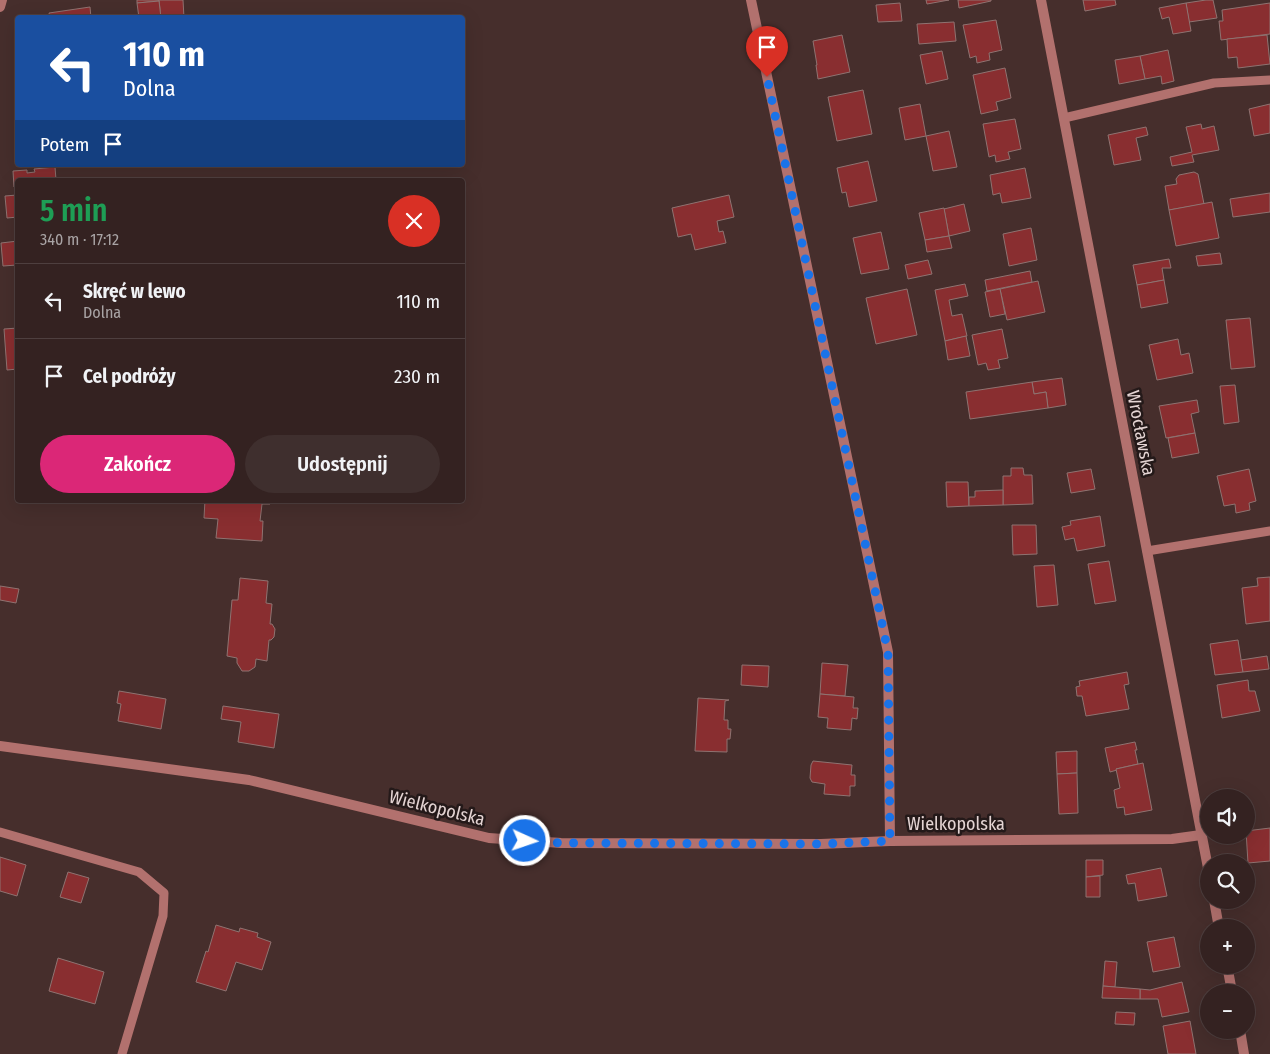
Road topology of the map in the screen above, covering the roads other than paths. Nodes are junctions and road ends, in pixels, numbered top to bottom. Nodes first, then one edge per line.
1 (2, 0) edge
2 (751, 0) edge
3 (1041, 0) edge
4 (0, 8) edge
5 (1270, 80) edge
6 (1064, 118) junction
7 (1270, 531) edge
8 (1147, 551) junction
9 (0, 746) edge
10 (1200, 829) edge
11 (0, 832) edge
12 (1200, 834) edge
13 (890, 841) junction
14 (1242, 1039) edge
15 (122, 1054) edge
16 (1244, 1054) edge

1 - 4 street
2 - 13 street
3 - 6 street, Wrocławska
5 - 6 lane
6 - 8 street, Wrocławska
7 - 8 lane
8 - 10 street, Wrocławska
9 - 13 street, Wielkopolska
11 - 15 lane
12 - 13 street, Wielkopolska
14 - 16 street

